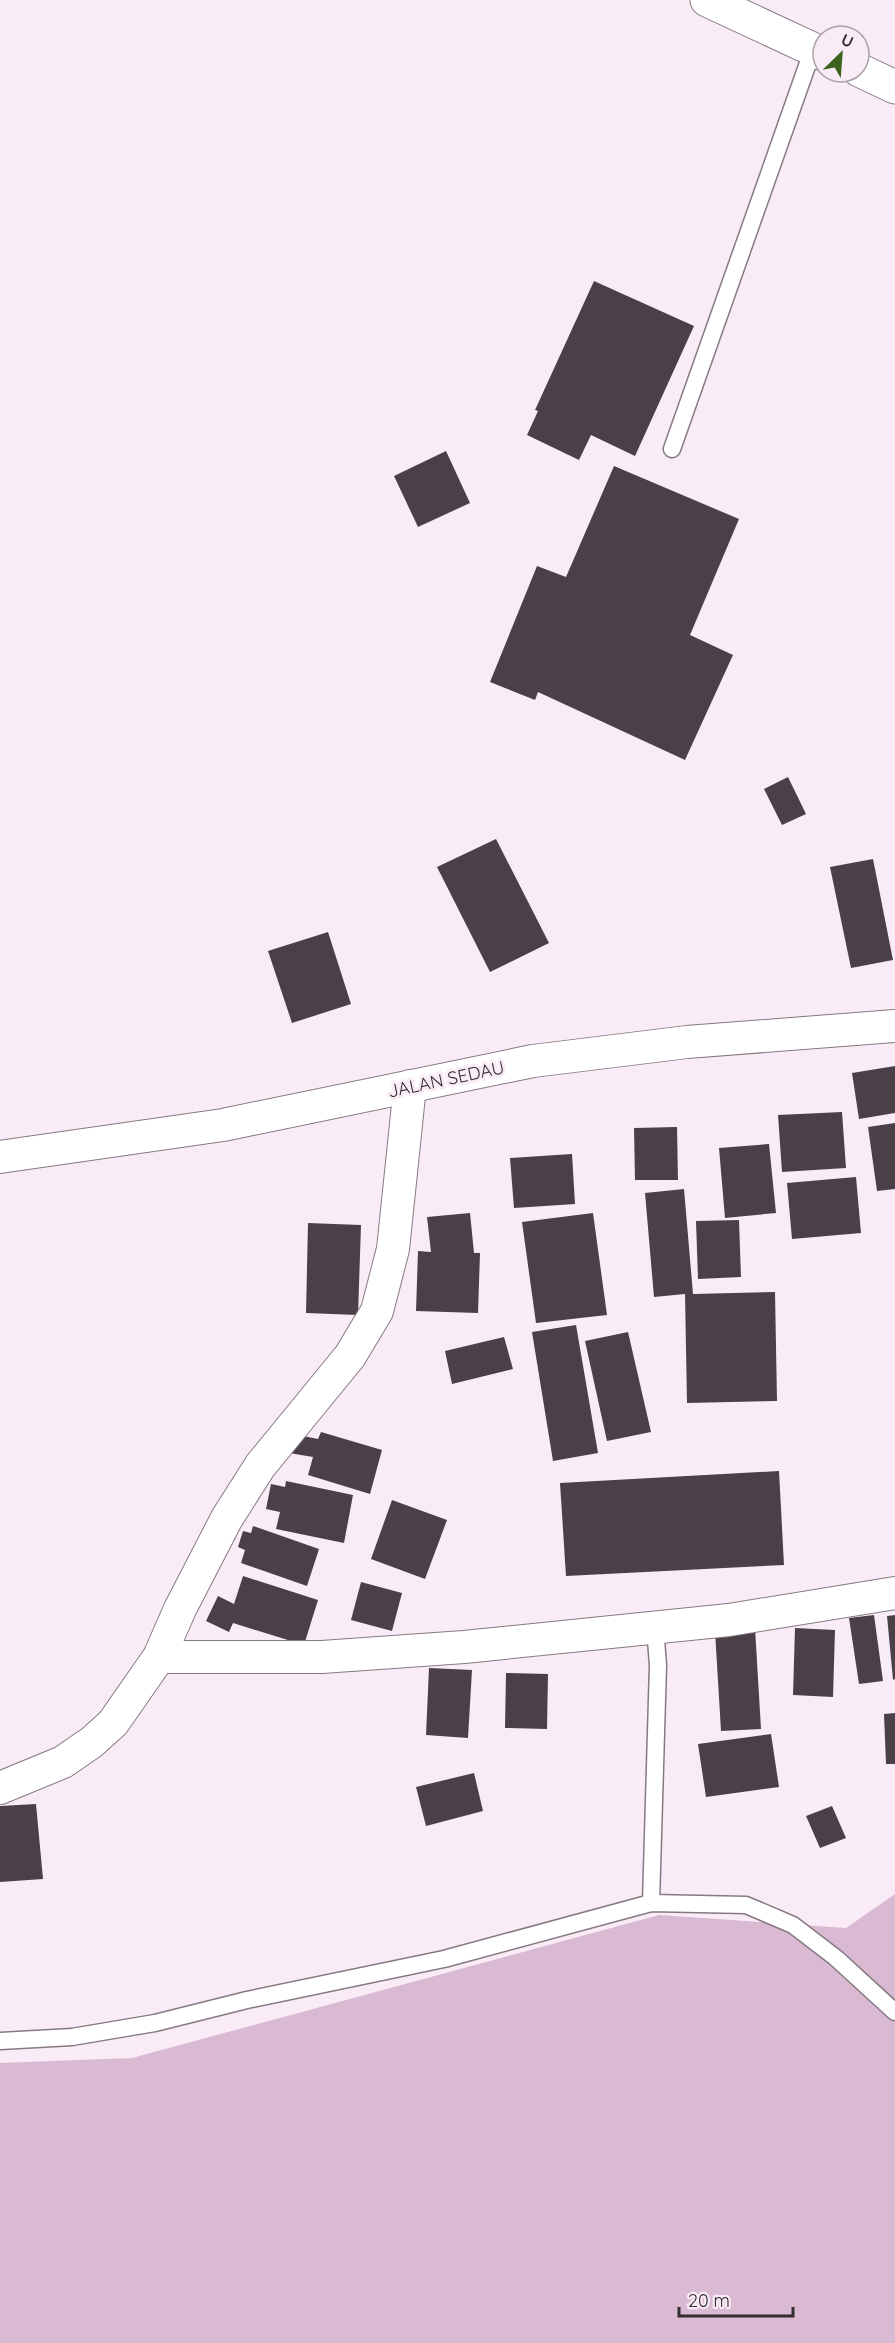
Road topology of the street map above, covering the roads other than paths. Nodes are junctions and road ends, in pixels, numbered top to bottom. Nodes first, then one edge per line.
1 (707, 0) edge
2 (811, 48) edge
3 (811, 70) edge
4 (871, 76) edge
5 (895, 87) edge
6 (672, 449) dead end
7 (895, 1026) edge
8 (410, 1086) junction
9 (0, 1156) edge
10 (895, 1593) edge
11 (655, 1627) junction
12 (159, 1657) junction
13 (0, 1788) edge
14 (651, 1903) junction
15 (895, 2012) edge
16 (0, 2041) edge

1 - 2 highway
3 - 6 lane
4 - 5 highway
7 - 8 street, JALAN SEDAU
8 - 9 street, JALAN SEDAU
8 - 12 street
10 - 11 street
11 - 12 street
11 - 14 lane
12 - 13 street
14 - 15 lane
14 - 16 lane

